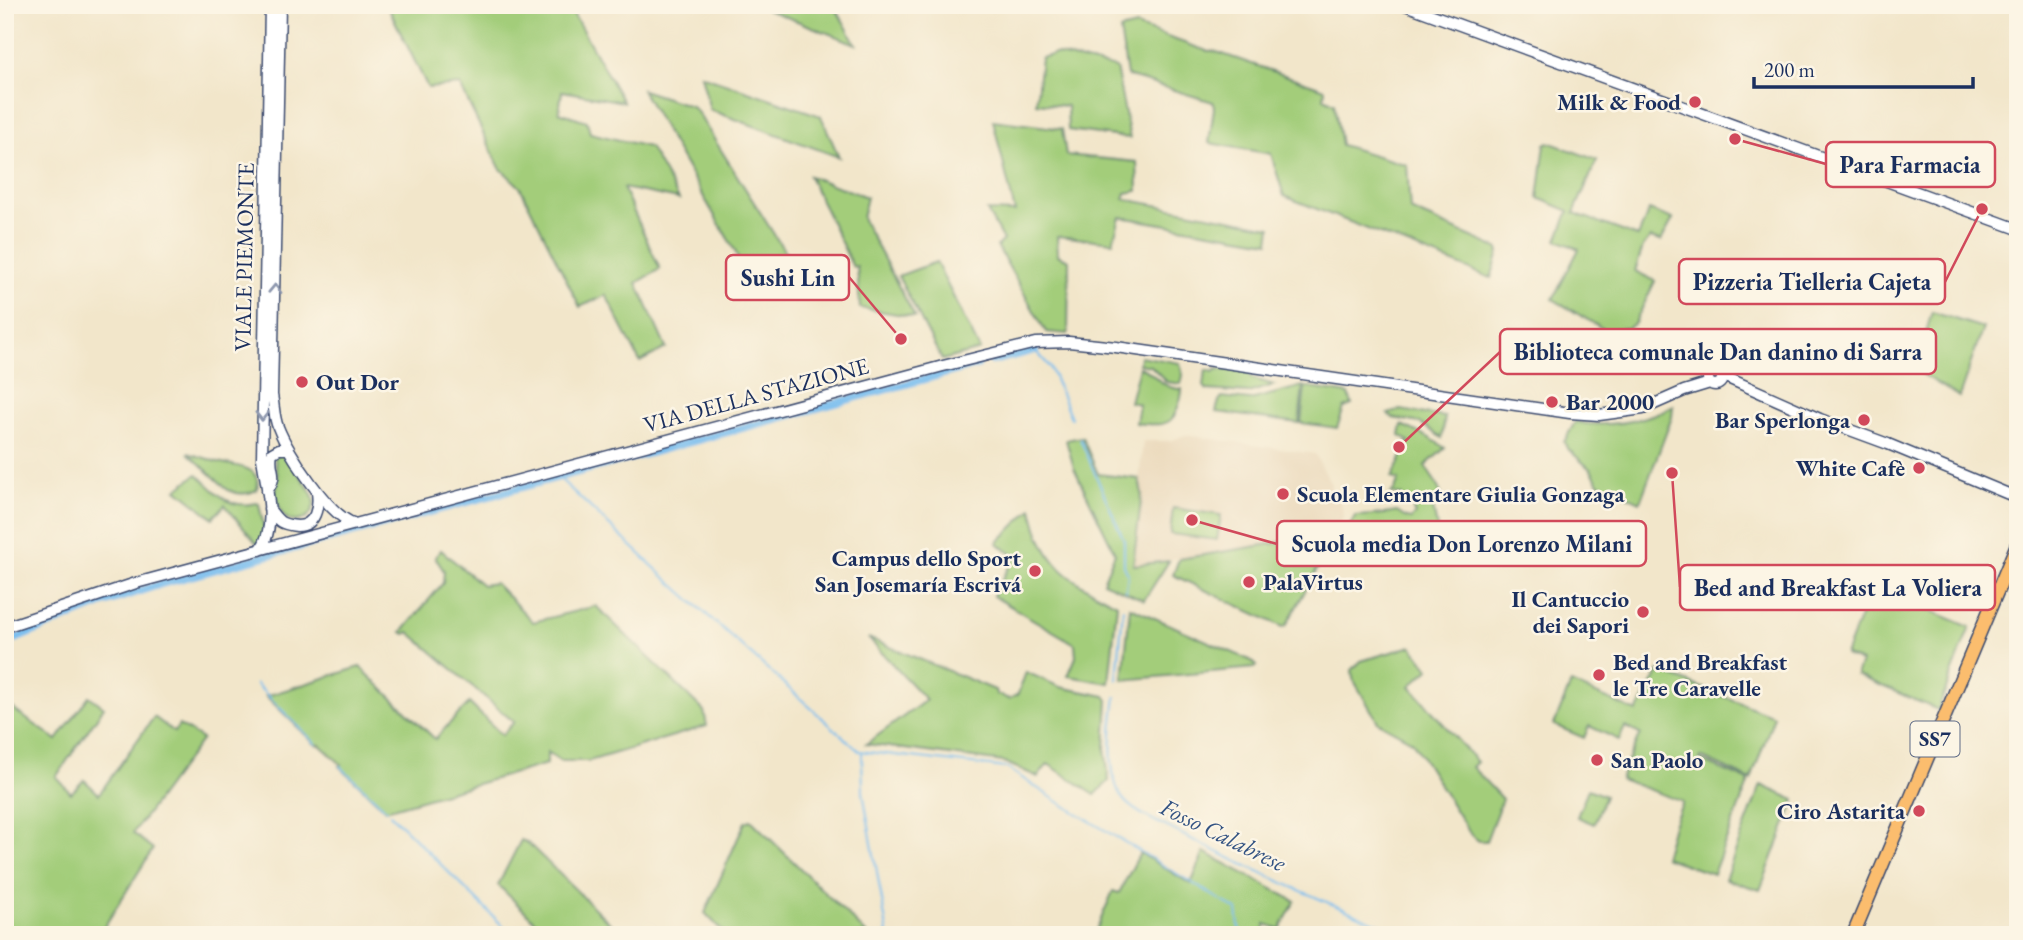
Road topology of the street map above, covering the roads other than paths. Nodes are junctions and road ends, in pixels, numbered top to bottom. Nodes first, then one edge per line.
1 (270, 5) edge
2 (280, 5) edge
3 (1405, 5) edge
4 (2018, 229) edge
5 (289, 449) junction
6 (267, 491) junction
7 (317, 492) junction
8 (2018, 498) edge
9 (333, 507) junction
10 (269, 509) junction
11 (270, 524) junction
12 (356, 524) junction
13 (322, 533) junction
14 (287, 542) junction
15 (2018, 542) edge
16 (260, 550) junction
17 (5, 627) edge
18 (1853, 935) edge

1 -> 6 street, VIALE PIEMONTE
5 -> 2 street, VIALE PIEMONTE
3 - 4 street
5 - 6 street
5 - 7 street, VIALE PIEMONTE
6 - 10 street, VIALE PIEMONTE
7 - 9 street, VIALE PIEMONTE
7 - 10 street
8 - 12 street, VIA DELLA STAZIONE
9 - 12 street, VIALE PIEMONTE
9 - 13 street
10 - 11 street, VIALE PIEMONTE
11 - 14 street
11 - 16 street
12 - 13 street, VIA DELLA STAZIONE
13 - 14 street, VIA DELLA STAZIONE
14 - 16 street, VIA DELLA STAZIONE
15 - 18 main road, SS7
16 - 17 street, VIA DELLA STAZIONE

